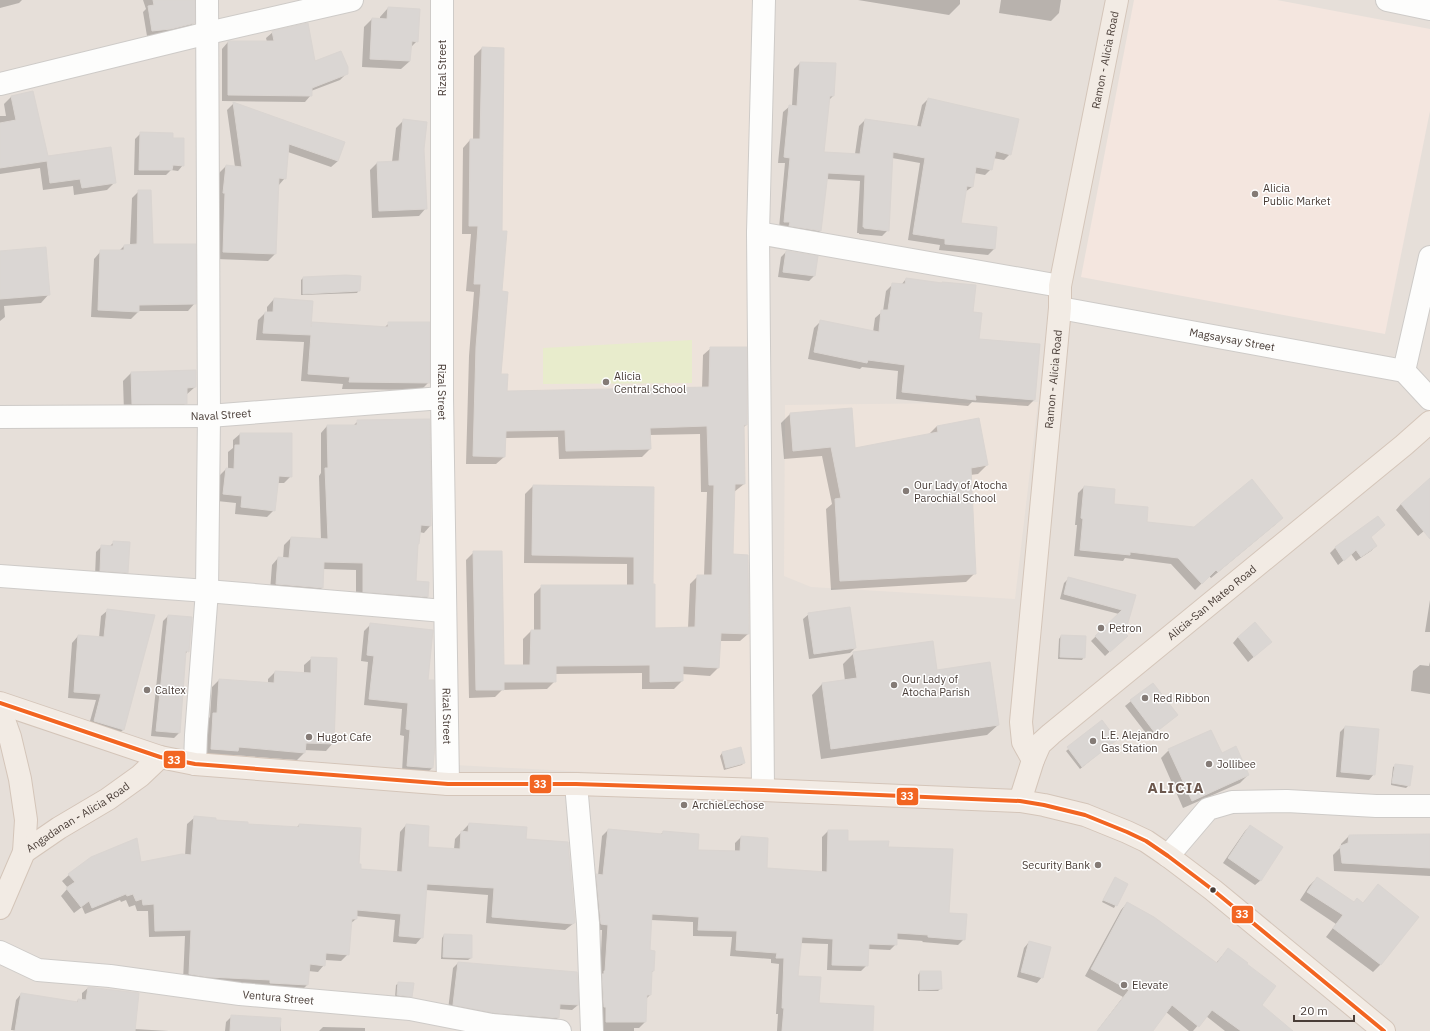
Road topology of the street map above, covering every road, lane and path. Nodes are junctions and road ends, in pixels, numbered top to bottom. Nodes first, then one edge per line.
1 (207, 0) edge
2 (352, 0) edge
3 (442, 0) edge
4 (764, 0) edge
5 (1117, 0) edge
6 (1397, 1) edge
7 (1430, 9) edge
8 (208, 33) junction
9 (0, 84) edge
10 (758, 233) junction
11 (1430, 257) edge
12 (1060, 286) junction
13 (1060, 308) junction
14 (1404, 371) junction
15 (442, 398) junction
16 (1430, 399) edge
17 (209, 416) junction
18 (0, 417) edge
19 (1430, 422) edge
20 (0, 576) edge
21 (206, 591) junction
22 (444, 611) junction
23 (0, 703) edge
24 (0, 709) edge
25 (160, 757) junction
26 (1033, 760) junction
27 (195, 764) junction
28 (448, 784) junction
29 (576, 784) junction
30 (764, 790) junction
31 (1020, 801) junction
32 (1430, 806) edge
33 (24, 852) junction
34 (1168, 856) junction
35 (0, 908) edge
36 (0, 952) edge
37 (560, 1031) edge
38 (592, 1031) edge
39 (1384, 1031) edge

1 - 8 street
2 - 8 street
3 - 15 street, Rizal Street
4 - 10 street
5 - 12 main road, Ramon - Alicia Road
6 - 7 street
8 - 9 street
8 - 17 street
10 - 12 street
10 - 30 street
11 - 14 street
12 - 13 main road, Ramon - Alicia Road
13 - 14 street, Magsaysay Street
13 - 26 main road, Ramon - Alicia Road
14 - 16 street
15 - 17 street, Naval Street
15 - 22 street, Rizal Street
17 - 18 street, Naval Street
17 - 21 street
19 - 26 main road, Alicia-San Mateo Road
20 - 21 street
21 - 22 street
21 - 27 street
22 - 28 street, Rizal Street
23 - 25 main road
24 - 33 main road
25 - 27 main road
25 - 33 main road, Angadanan - Alicia Road
26 - 31 main road, Alicia-San Mateo Road
27 - 28 main road
28 - 29 main road
29 - 30 main road
29 - 38 street
30 - 31 main road
31 - 34 main road
32 - 34 street
33 - 35 main road, Angadanan - Alicia Road
34 - 39 main road
36 - 37 street, Ventura Street

